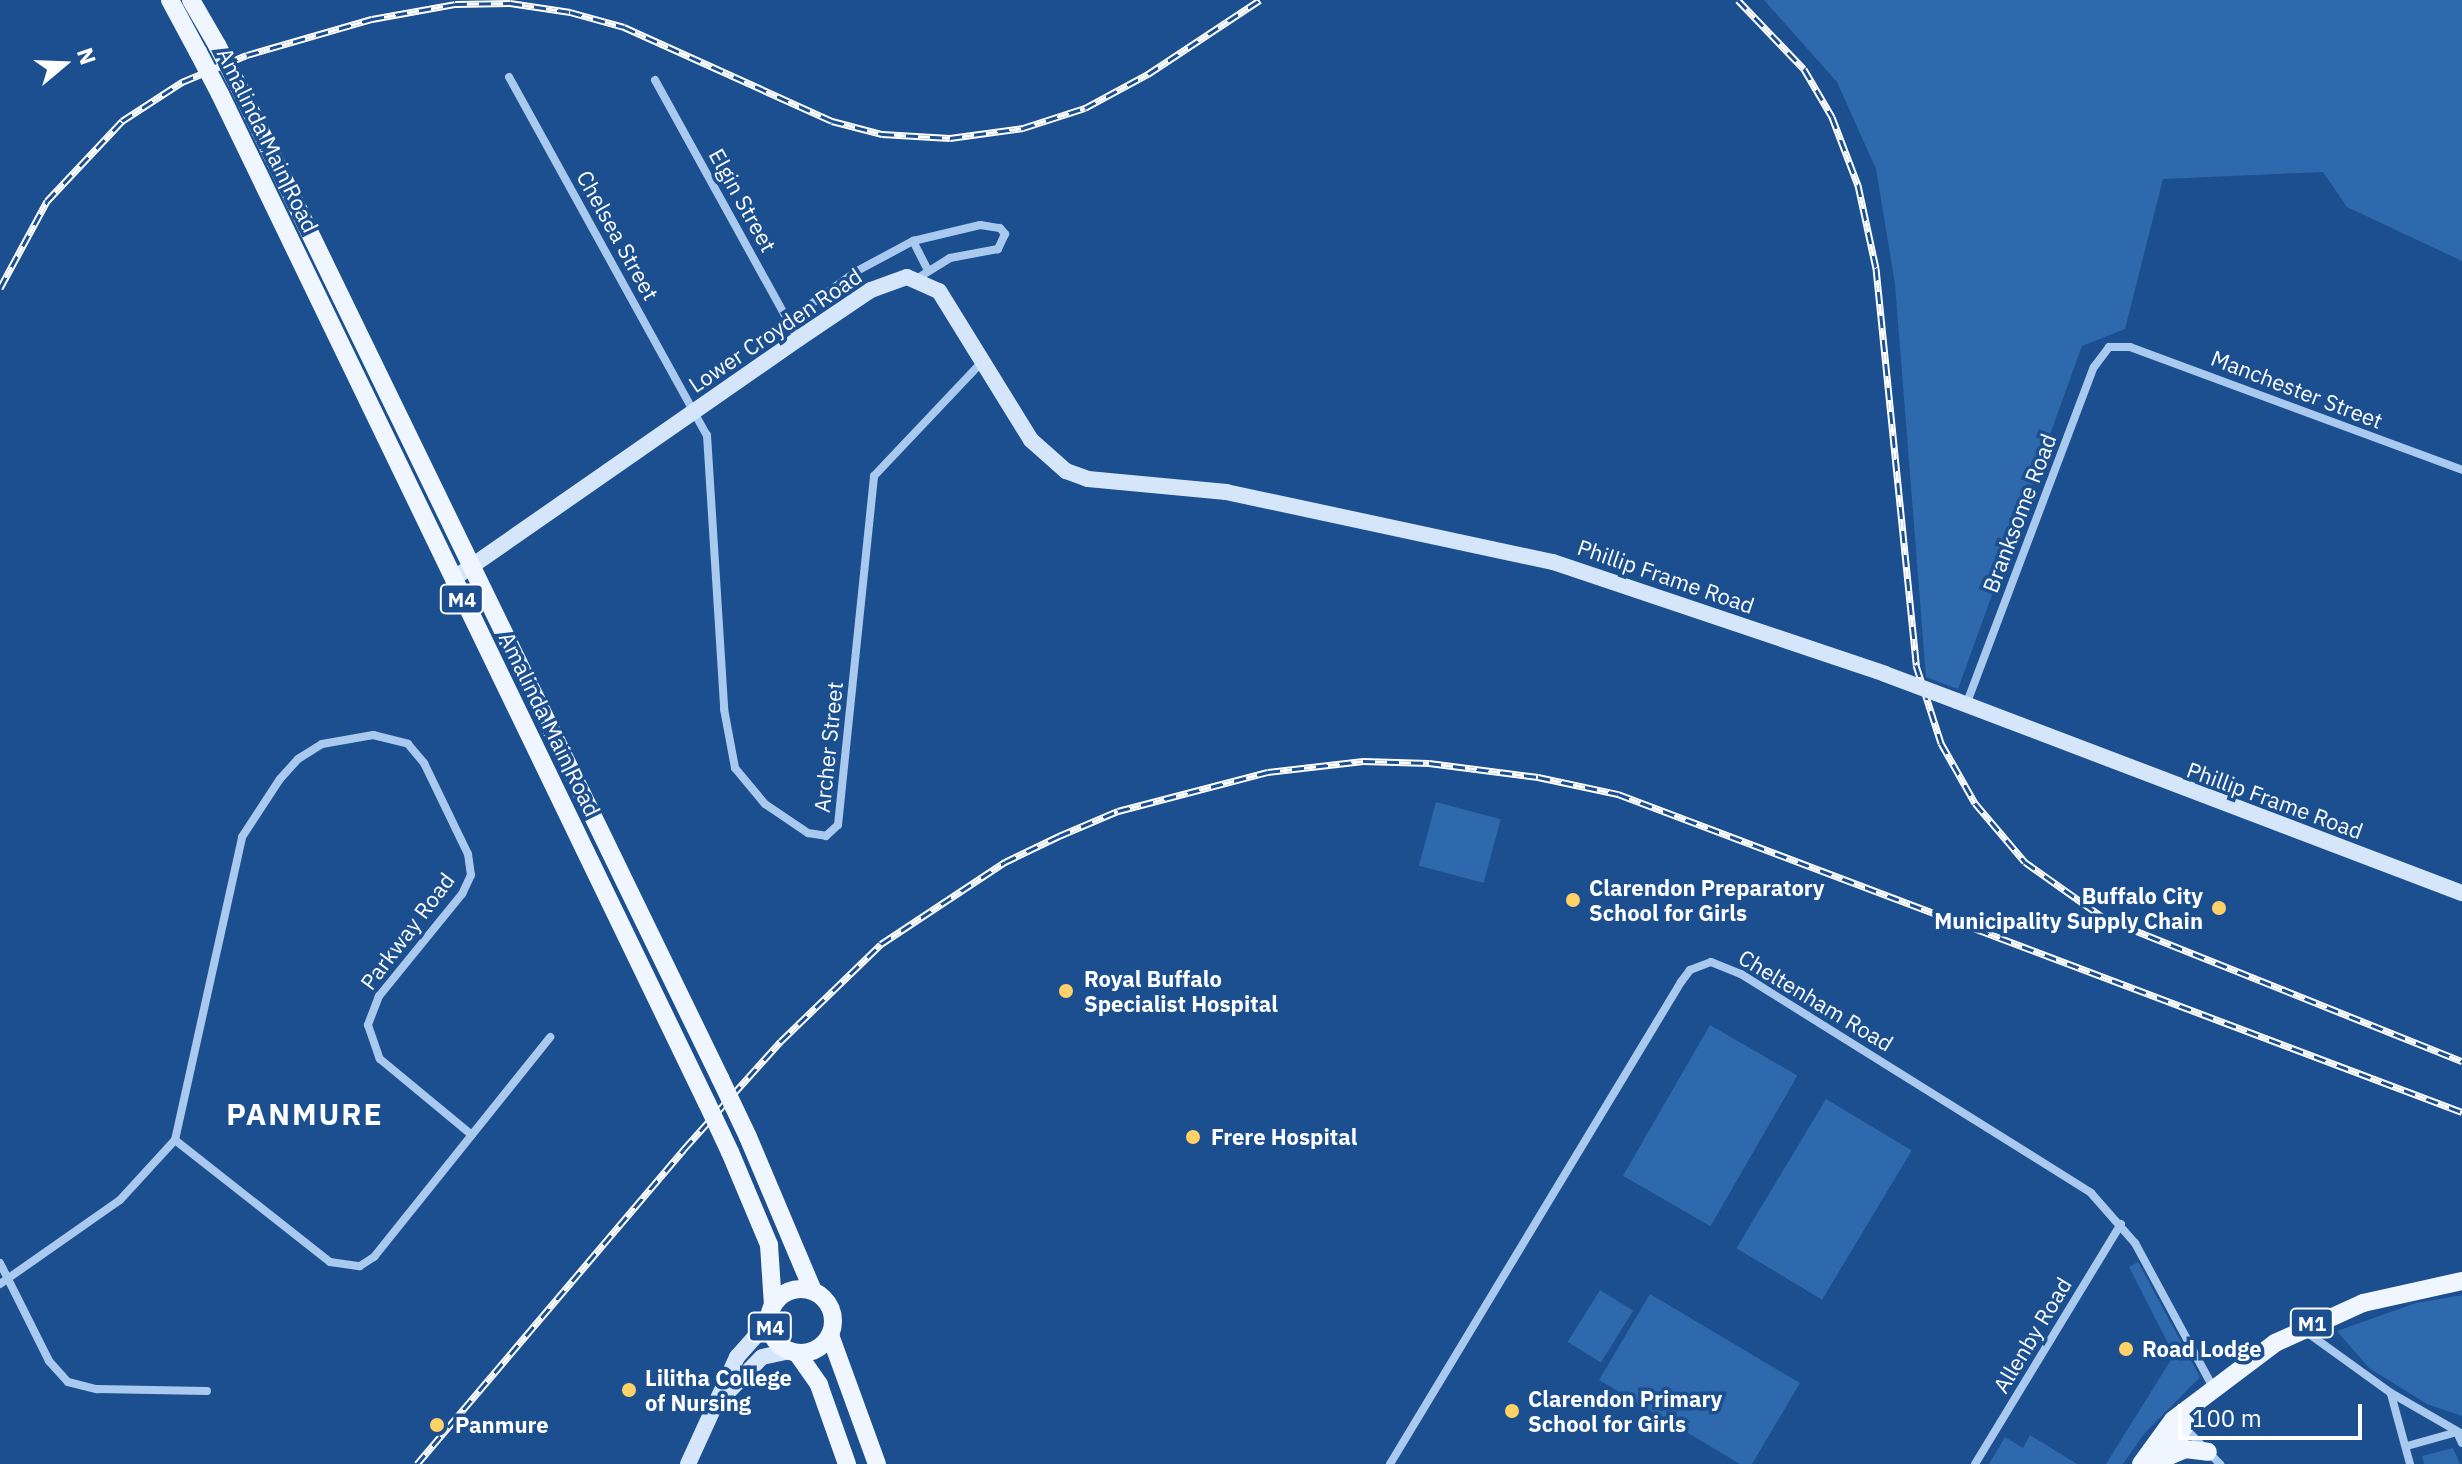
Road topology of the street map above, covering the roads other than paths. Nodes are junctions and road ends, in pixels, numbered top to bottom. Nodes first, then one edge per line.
1 (170, 0) edge
2 (191, 0) edge
3 (509, 77) dead end
4 (655, 80) dead end
5 (913, 241) junction
6 (923, 274) junction
7 (789, 320) junction
8 (798, 339) junction
9 (2118, 345) joint
10 (981, 363) junction
11 (695, 409) junction
12 (2462, 470) edge
13 (473, 567) junction
14 (453, 579) junction
15 (1962, 703) junction
16 (2462, 893) edge
17 (550, 1037) dead end
18 (472, 1135) junction
19 (175, 1140) junction
20 (2121, 1224) junction
21 (0, 1263) edge
22 (9, 1278) junction
23 (2462, 1281) edge
24 (0, 1284) edge
25 (813, 1291) junction
26 (771, 1313) junction
27 (2302, 1328) junction
28 (830, 1335) junction
29 (794, 1352) junction
30 (2213, 1387) junction
31 (207, 1391) dead end
32 (2391, 1393) junction
33 (718, 1405) junction
34 (2181, 1420) junction
35 (2460, 1433) edge
36 (2462, 1443) edge
37 (2407, 1446) junction
38 (2214, 1458) edge
39 (2160, 1462) edge
40 (688, 1464) edge
41 (847, 1464) edge
42 (877, 1464) edge
43 (1390, 1464) edge
44 (1975, 1464) edge
45 (2141, 1464) edge
46 (2410, 1464) edge

1 - 14 main road, Amalinda Main Road / M4, bridge
2 - 13 main road, Amalinda Main Road / M4, bridge
3 - 11 street, Chelsea Street
4 - 7 street, Elgin Street
5 - 6 street
5 - 6 street, Lower Croyden Road
5 - 7 street, Lower Croyden Road
6 - 8 street, Lower Croyden Road
6 - 10 street, Phillip Frame Road
7 - 8 street, Elgin Street
8 - 11 street, Lower Croyden Road
9 - 12 street, Manchester Street
9 - 15 street, Branksome Road
10 - 11 street, Archer Street
10 - 15 street, Phillip Frame Road, bridge
11 - 13 street, Lower Croyden Road
13 - 14 street, Lower Croyden Road
13 - 25 main road, Amalinda Main Road / M4, bridge
14 - 26 main road, Amalinda Main Road / M4, bridge
15 - 16 street, Phillip Frame Road
17 - 18 street
18 - 19 street
18 - 19 street, Parkway Road
19 - 22 street, Parkway Road
20 - 30 street, Cheltenham Road
20 - 43 street, Cheltenham Road
20 - 44 street, Allenby Road
21 - 22 street
22 - 24 street, Parkway Road
22 - 31 street
23 - 27 main road, M1
25 - 26 main road, M4
25 - 28 main road, Amalinda Main Road / M4
26 - 29 main road, M4
26 - 33 street
27 - 30 main road, M1
27 - 32 street
28 - 29 main road, M4
28 - 42 main road, Amalinda Main Road / M4
29 - 33 street
29 - 41 main road, M4
30 - 34 main road, M1
32 - 35 street
32 - 37 street
33 - 40 street
34 - 38 street
34 - 39 main road, M1
34 - 45 main road, M1
35 - 36 street
35 - 37 street
37 - 46 street
38 - 39 main road

